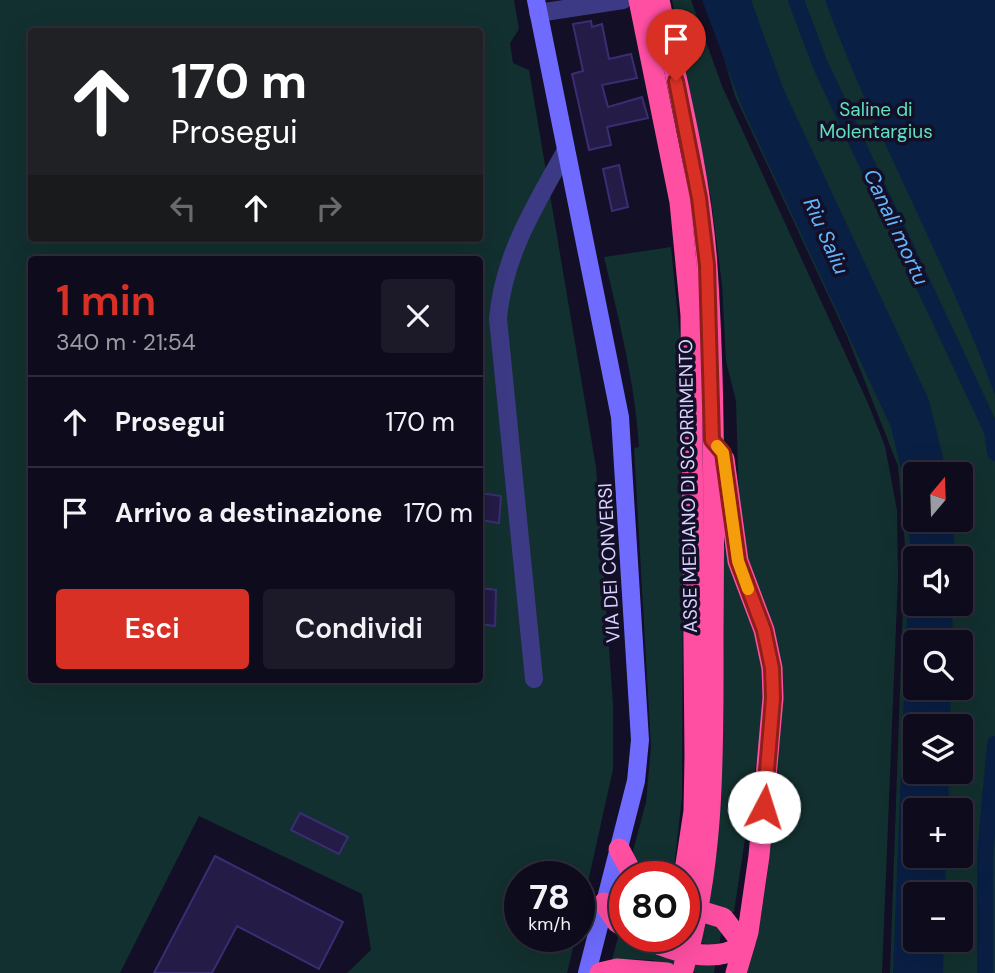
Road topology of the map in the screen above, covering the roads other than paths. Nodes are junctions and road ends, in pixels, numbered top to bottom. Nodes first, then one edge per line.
1 (623, 0) edge
2 (639, 0) edge
3 (659, 0) edge
4 (537, 7) edge
5 (566, 150) junction
6 (712, 440) junction
7 (534, 679) dead end
8 (619, 849) junction
9 (625, 861) edge
10 (686, 861) edge
11 (699, 861) edge
12 (604, 903) junction
13 (700, 906) edge
14 (609, 910) edge
15 (744, 945) junction
16 (670, 952) edge
17 (685, 952) edge
18 (688, 952) edge
19 (587, 973) edge
20 (600, 973) edge
21 (665, 973) edge
22 (682, 973) edge
23 (736, 973) edge

1 - 4 street
2 - 10 highway, ASSE MEDIANO DI SCORRIMENTO
3 - 6 highway, ASSE MEDIANO DI SCORRIMENTO
4 - 5 street, VIA DEI CONVERSI
5 - 7 street
5 - 8 street, VIA DEI CONVERSI
6 - 11 highway, ASSE MEDIANO DI SCORRIMENTO
6 - 15 highway
8 - 9 highway
8 - 12 street, VIA DEI CONVERSI
12 - 14 highway
12 - 19 street, VIA DEI CONVERSI
13 - 15 highway
15 - 18 highway
15 - 23 highway
16 - 21 highway
17 - 22 highway, ASSE MEDIANO DI SCORRIMENTO
20 - 21 highway

